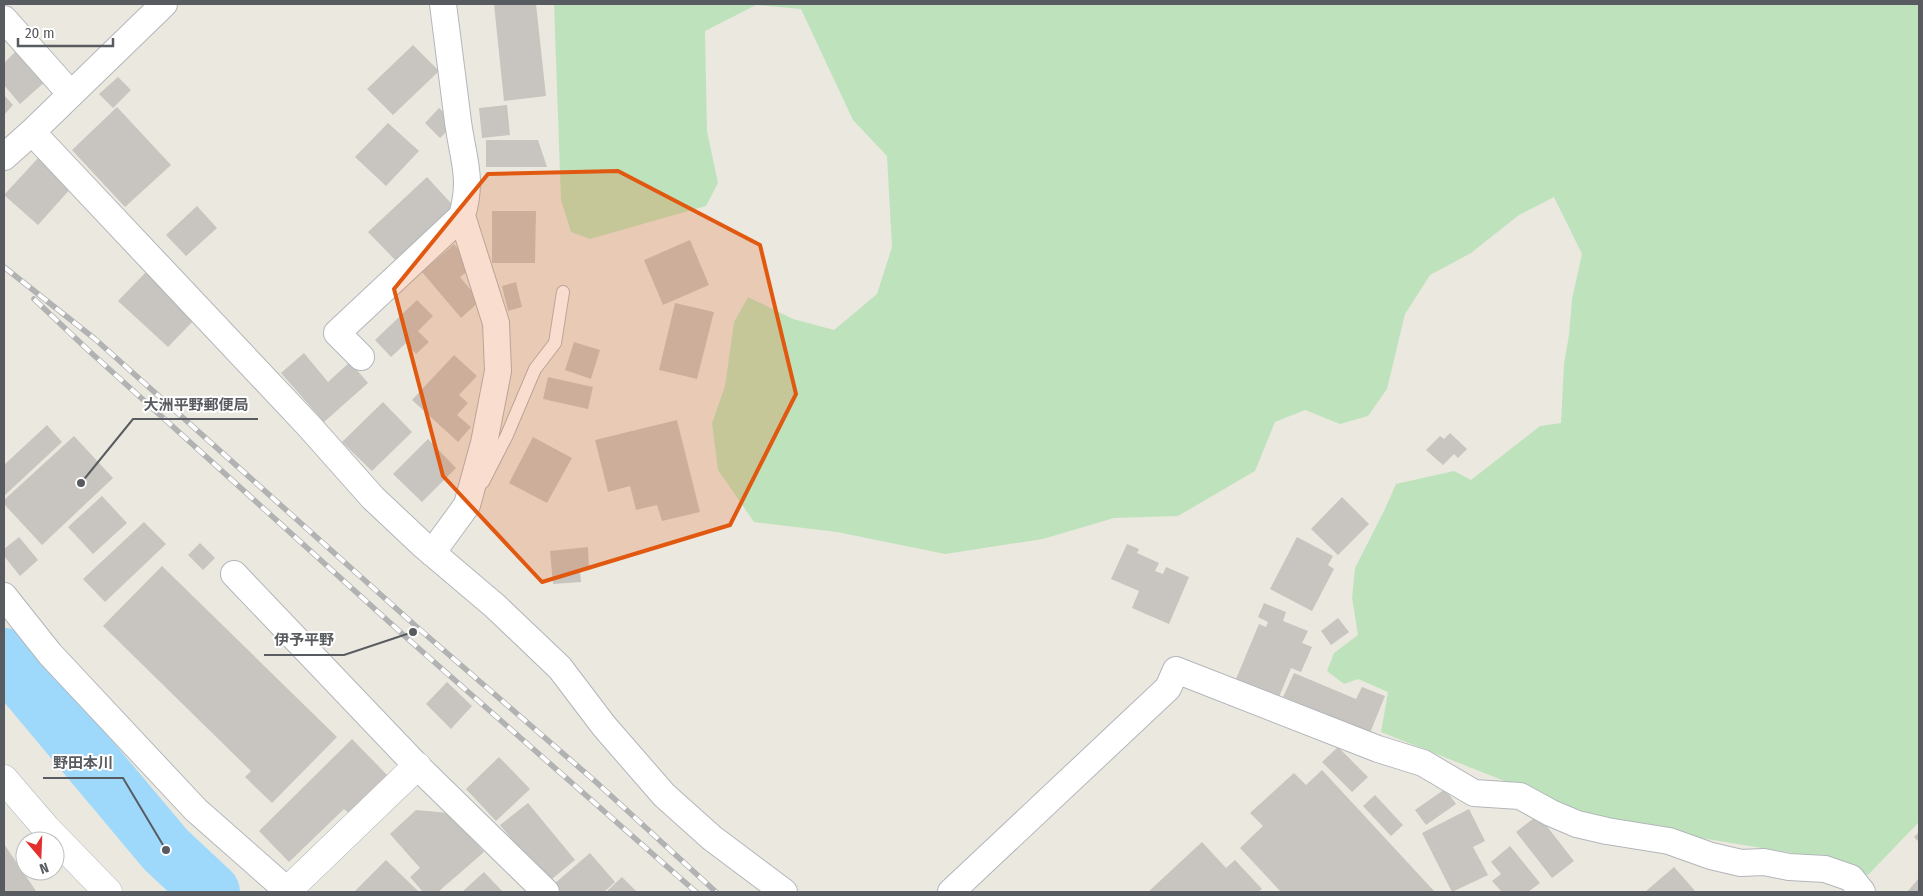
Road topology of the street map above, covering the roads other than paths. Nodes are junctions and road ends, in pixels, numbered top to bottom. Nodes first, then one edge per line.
1 (164, 4) edge
2 (443, 4) edge
3 (4, 19) edge
4 (70, 94) junction
5 (32, 132) junction
6 (4, 157) edge
7 (462, 216) junction
8 (563, 292) dead end
9 (361, 357) dead end
10 (471, 491) junction
11 (432, 553) junction
12 (234, 574) dead end
13 (4, 596) edge
14 (417, 766) junction
15 (4, 779) edge
16 (108, 892) edge
17 (288, 892) edge
18 (546, 892) edge
19 (784, 892) edge
20 (950, 892) edge
21 (1862, 892) edge

1 - 4 street
2 - 7 street
3 - 4 street
4 - 5 street
5 - 6 street
5 - 11 street
7 - 9 street
7 - 10 street
8 - 10 lane
10 - 11 street
11 - 19 street
12 - 14 street
13 - 17 street
14 - 17 main road
14 - 18 street
15 - 16 main road
20 - 21 street

